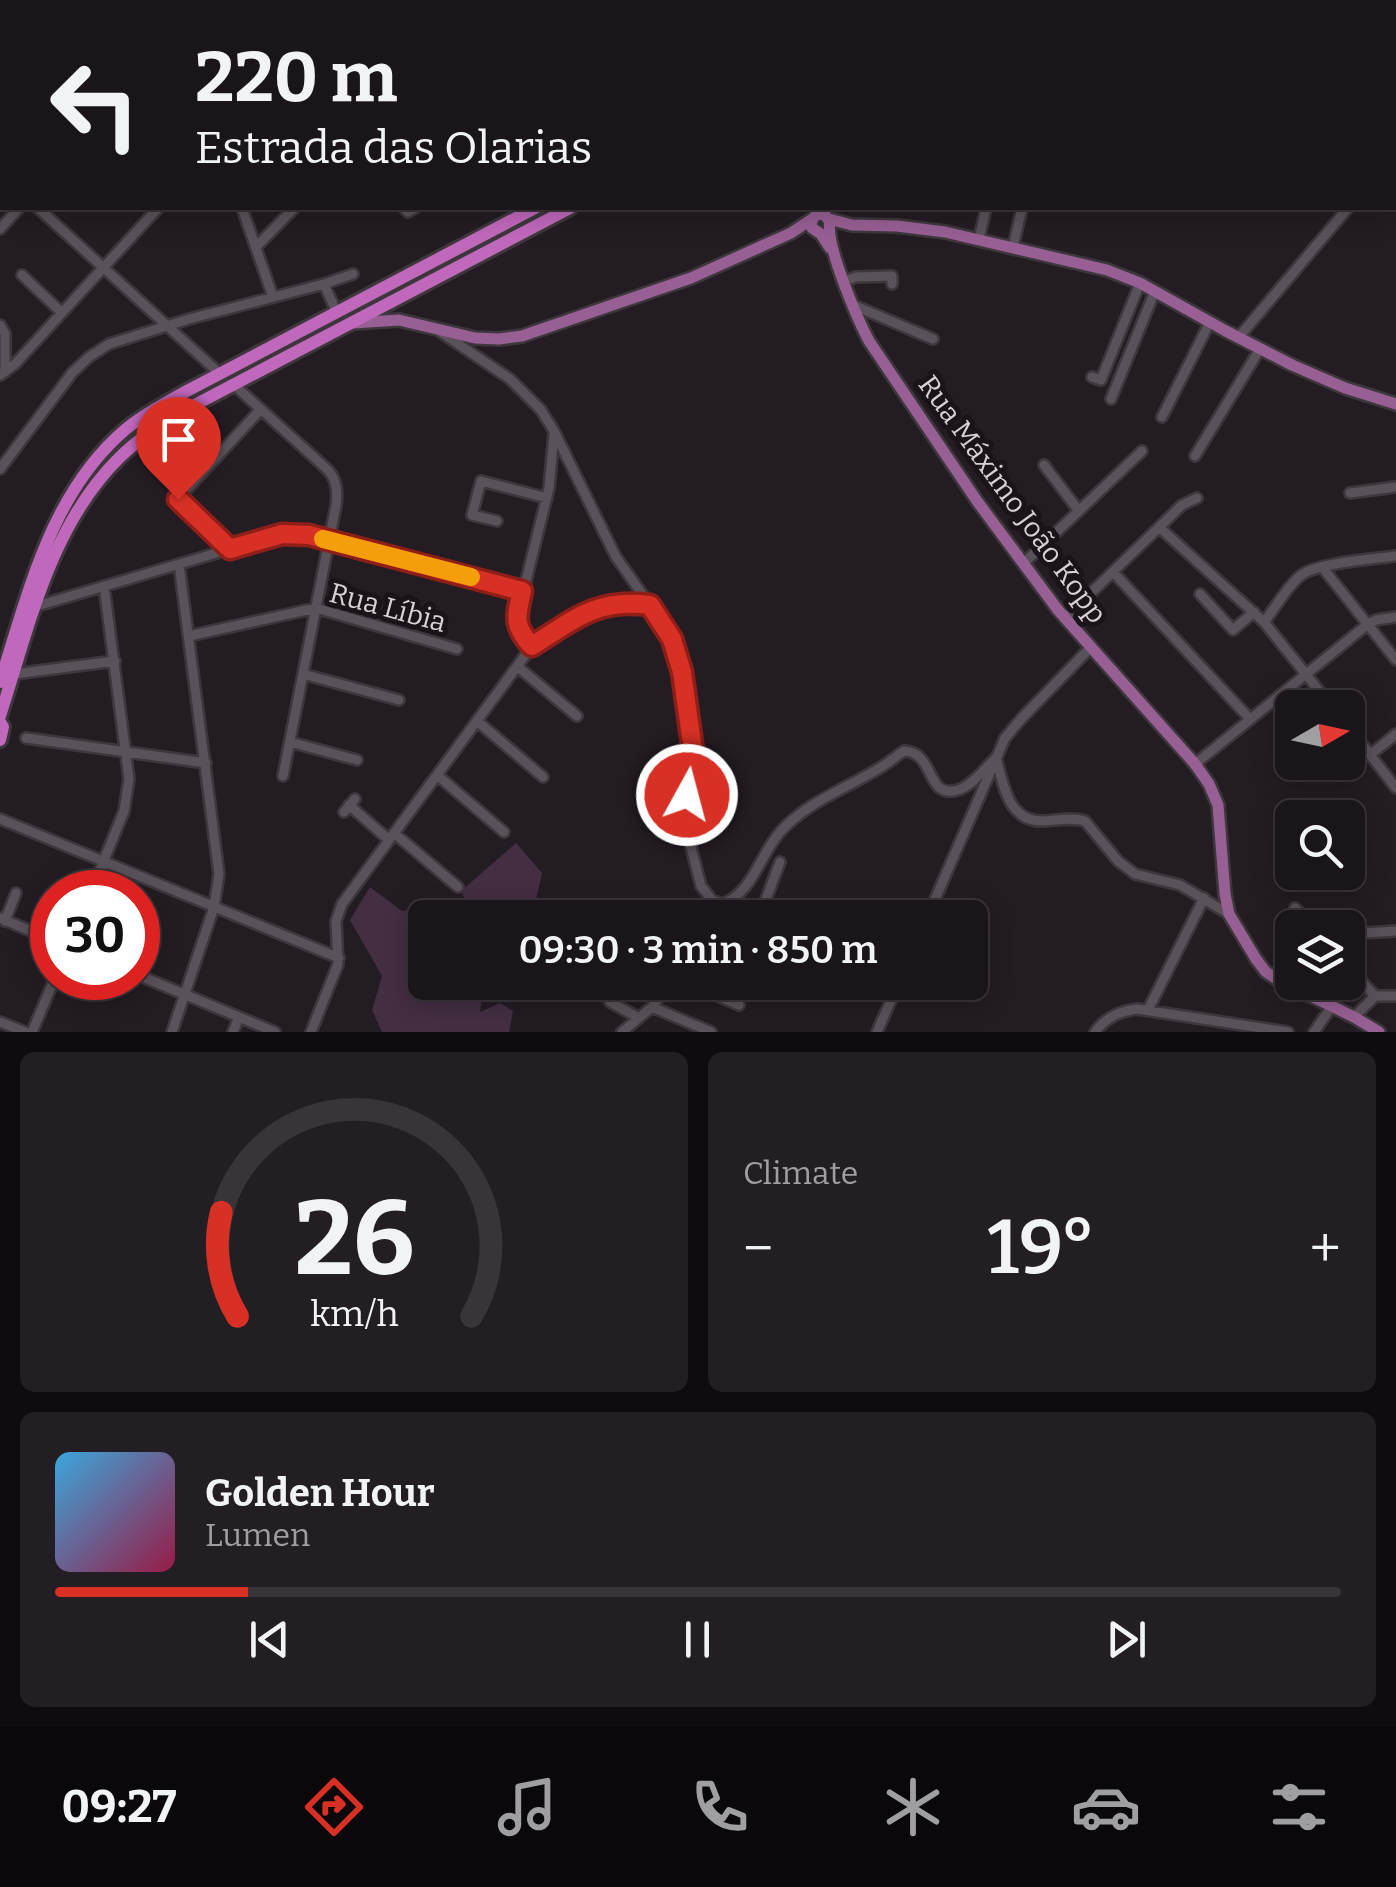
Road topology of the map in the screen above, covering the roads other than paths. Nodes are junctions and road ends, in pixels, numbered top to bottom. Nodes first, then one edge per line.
1 (17, 210) edge
2 (40, 210) edge
3 (156, 210) edge
4 (243, 210) edge
5 (292, 210) edge
6 (531, 210) edge
7 (566, 210) edge
8 (986, 210) edge
9 (1022, 210) edge
10 (1345, 212) edge
11 (823, 220) edge
12 (0, 229) edge
13 (978, 240) junction
14 (256, 247) junction
15 (1014, 248) junction
16 (104, 267) junction
17 (353, 274) dead end
18 (22, 275) dead end
19 (404, 276) junction
20 (844, 281) junction
21 (1140, 283) junction
22 (324, 284) junction
23 (904, 289) dead end
24 (1156, 291) junction
25 (402, 296) junction
26 (273, 297) junction
27 (852, 305) junction
28 (336, 311) junction
29 (62, 313) junction
30 (378, 322) junction
31 (1210, 322) junction
32 (348, 324) junction
33 (0, 325) edge
34 (167, 326) junction
35 (308, 326) junction
36 (436, 329) junction
37 (332, 332) junction
38 (1238, 338) junction
39 (933, 339) dead end
40 (1260, 349) junction
41 (3, 373) edge
42 (219, 373) junction
43 (1092, 377) dead end
44 (237, 382) junction
45 (186, 392) junction
46 (1111, 400) dead end
47 (1396, 404) edge
48 (189, 408) junction
49 (261, 409) junction
50 (1162, 417) dead end
51 (554, 431) junction
52 (1142, 451) dead end
53 (1195, 456) dead end
54 (1044, 465) dead end
55 (0, 468) edge
56 (1396, 487) edge
57 (1350, 493) dead end
58 (547, 498) junction
59 (1197, 498) dead end
60 (1078, 511) junction
61 (496, 521) dead end
62 (1159, 527) junction
63 (330, 540) junction
64 (230, 549) junction
65 (1396, 556) edge
66 (1024, 563) junction
67 (179, 564) junction
68 (1322, 567) junction
69 (1113, 572) junction
70 (104, 586) junction
71 (522, 591) junction
72 (1200, 594) dead end
73 (650, 605) junction
74 (36, 606) junction
75 (316, 608) junction
76 (1254, 612) junction
77 (1065, 618) junction
78 (1396, 618) edge
79 (1264, 622) junction
80 (1368, 624) junction
81 (189, 636) junction
82 (532, 646) junction
83 (1091, 646) junction
84 (457, 650) dead end
85 (1396, 660) edge
86 (114, 661) junction
87 (518, 667) junction
88 (1307, 673) junction
89 (14, 674) junction
90 (303, 674) junction
91 (0, 682) edge
92 (1320, 690) edge
93 (399, 700) dead end
94 (577, 716) dead end
95 (0, 719) edge
96 (1250, 719) junction
97 (478, 721) junction
98 (1396, 734) edge
99 (26, 738) dead end
100 (0, 740) edge
101 (290, 742) junction
102 (1365, 748) edge
103 (127, 752) junction
104 (1370, 755) junction
105 (996, 758) junction
106 (357, 760) dead end
107 (206, 763) junction
108 (1195, 764) junction
109 (437, 775) junction
110 (283, 776) dead end
111 (543, 776) dead end
112 (1396, 788) edge
113 (349, 805) dead end
114 (0, 819) edge
115 (504, 832) dead end
116 (392, 837) junction
117 (104, 862) junction
118 (780, 862) dead end
119 (100, 870) edge
120 (458, 888) dead end
121 (16, 893) dead end
122 (1204, 898) junction
123 (715, 900) edge
124 (722, 900) edge
125 (766, 900) edge
126 (935, 900) edge
127 (214, 907) junction
128 (1229, 914) junction
129 (3, 919) edge
130 (30, 931) edge
131 (1396, 931) edge
132 (1365, 933) edge
133 (339, 958) junction
134 (160, 984) edge
135 (1365, 985) edge
136 (185, 995) junction
137 (1375, 996) junction
138 (1396, 996) edge
139 (44, 1000) edge
140 (657, 1000) edge
141 (727, 1000) edge
142 (890, 1000) edge
143 (610, 1002) dead end
144 (739, 1005) dead end
145 (1332, 1006) junction
146 (652, 1007) junction
147 (1148, 1010) junction
148 (239, 1017) junction
149 (1354, 1017) junction
150 (639, 1018) junction
151 (0, 1022) edge
152 (1375, 1031) edge
153 (29, 1032) edge
154 (172, 1032) edge
155 (233, 1032) edge
156 (276, 1032) edge
157 (311, 1032) edge
158 (622, 1032) edge
159 (711, 1032) edge
160 (877, 1032) edge
161 (1095, 1032) edge
162 (1288, 1032) edge
163 (1314, 1032) edge

1 - 12 street
2 - 16 street
3 - 16 street
4 - 14 street
5 - 14 street
6 - 19 highway
7 - 25 highway
8 - 13 street
9 - 15 street
10 - 38 street
11 - 13 main road
11 - 20 main road, Rua Máximo João Kopp
11 - 36 main road
13 - 15 main road
14 - 26 street
15 - 21 main road
16 - 29 street
16 - 34 street
17 - 22 street
18 - 29 street
19 - 25 highway
19 - 28 highway
20 - 23 street
20 - 27 main road, Rua Máximo João Kopp
21 - 24 main road
21 - 43 street
22 - 26 street
22 - 28 street
24 - 31 main road
24 - 46 street
25 - 32 highway
26 - 34 street
27 - 39 street
27 - 66 main road, Rua Máximo João Kopp
28 - 35 highway
29 - 41 street
30 - 32 main road
30 - 36 main road
30 - 37 main road
31 - 38 main road
31 - 50 street
32 - 35 highway
32 - 37 highway
33 - 41 street
34 - 42 street
34 - 55 street
35 - 42 highway
36 - 51 street
37 - 44 highway
38 - 40 main road
40 - 47 main road
40 - 53 street
42 - 44 highway
42 - 45 highway
44 - 48 highway
44 - 49 street
45 - 48 highway
45 - 91 highway
48 - 74 highway
49 - 63 street
49 - 64 street
51 - 58 street
51 - 73 street
52 - 60 street
54 - 60 street
56 - 57 street
58 - 61 street
58 - 71 street
59 - 62 street
60 - 66 street
62 - 69 street
62 - 76 street
63 - 64 street
63 - 71 street
63 - 75 street
64 - 67 street
65 - 68 street
66 - 77 main road, Rua Máximo João Kopp
67 - 70 street
67 - 81 street
68 - 79 street
68 - 80 street
69 - 77 street
69 - 96 street
70 - 74 street
70 - 86 street
71 - 82 street
72 - 76 street
73 - 82 street
73 - 123 street
74 - 89 highway
75 - 81 street, Rua Líbia
75 - 84 street, Rua Líbia
75 - 90 street
76 - 79 street
77 - 83 main road, Rua Máximo João Kopp
78 - 80 street
79 - 88 street
80 - 85 street
80 - 88 street
81 - 107 street
82 - 87 street
83 - 105 street
83 - 108 main road, Rua Máximo João Kopp
86 - 89 street
86 - 103 street
87 - 94 street
87 - 97 street
88 - 92 street
88 - 96 street
89 - 95 highway
90 - 93 street
90 - 101 street
95 - 100 highway
96 - 108 street
97 - 109 street
97 - 111 street
98 - 104 street
99 - 103 street
101 - 106 street
101 - 110 street
102 - 104 street
103 - 107 street
103 - 117 street
104 - 112 street
105 - 122 street
105 - 124 street
105 - 126 street
107 - 127 street
108 - 128 main road, Rua Máximo João Kopp
109 - 115 street
109 - 116 street
113 - 116 street
114 - 117 street
116 - 120 street
116 - 133 street
117 - 119 street
117 - 127 street
118 - 125 street
121 - 129 street
122 - 128 street
122 - 147 street
127 - 133 street
127 - 136 street
128 - 145 main road
129 - 130 street
131 - 132 street
133 - 157 street
134 - 136 street
135 - 137 street
136 - 148 street
136 - 154 street
137 - 138 street
137 - 149 street
139 - 153 street
140 - 146 street
141 - 144 street
142 - 160 street
143 - 150 street
145 - 149 main road
145 - 163 street
146 - 150 street
146 - 159 street
147 - 161 street
147 - 162 street
148 - 155 street
148 - 156 street
149 - 152 main road
150 - 158 street
151 - 153 street

